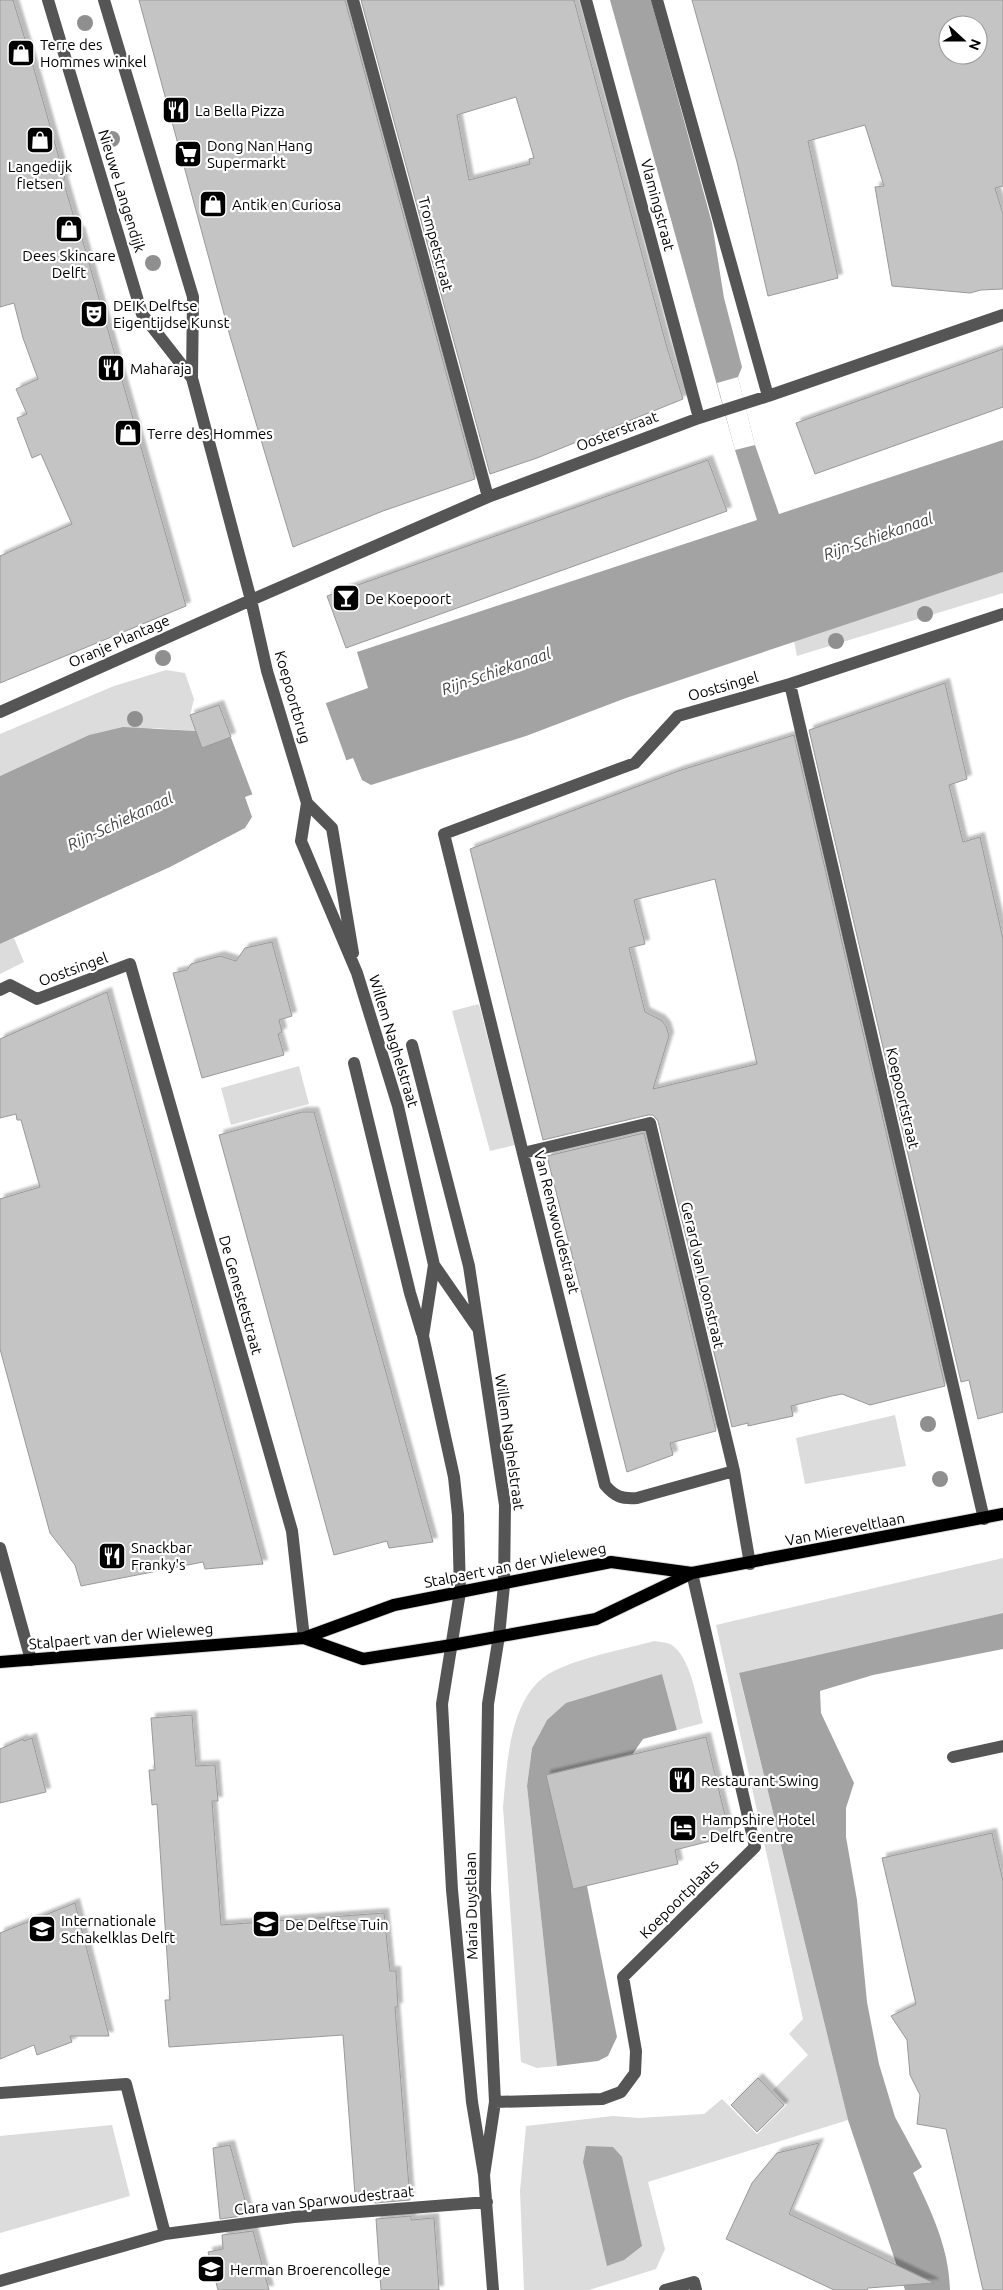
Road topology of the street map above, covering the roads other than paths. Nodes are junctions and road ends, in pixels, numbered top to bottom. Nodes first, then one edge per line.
1 (48, 0) edge
2 (104, 0) edge
3 (354, 0) edge
4 (586, 0) edge
5 (657, 0) edge
6 (1003, 316) edge
7 (192, 378) junction
8 (768, 396) junction
9 (699, 418) junction
10 (488, 497) junction
11 (251, 600) junction
12 (1003, 614) edge
13 (790, 684) junction
14 (0, 712) edge
15 (307, 803) junction
16 (444, 834) joint
17 (130, 964) joint
18 (357, 973) junction
19 (0, 990) edge
20 (412, 1045) dead end
21 (354, 1063) dead end
22 (523, 1153) junction
23 (434, 1265) junction
24 (477, 1327) junction
25 (423, 1336) junction
26 (734, 1471) junction
27 (1003, 1514) edge
28 (984, 1519) junction
29 (0, 1548) edge
30 (750, 1564) junction
31 (692, 1574) junction
32 (504, 1585) junction
33 (460, 1592) junction
34 (499, 1636) junction
35 (304, 1638) junction
36 (452, 1645) junction
37 (31, 1660) junction
38 (0, 1662) edge
39 (1003, 1746) edge
40 (953, 1757) dead end
41 (0, 2093) edge
42 (495, 2102) junction
43 (484, 2175) junction
44 (487, 2202) junction
45 (165, 2234) junction
46 (0, 2281) edge
47 (493, 2290) edge
48 (665, 2290) edge
49 (696, 2290) edge

1 - 7 street, Nieuwe Langendijk
2 - 7 street, Nieuwe Langendijk
3 - 10 street, Trompetstraat
4 - 9 street, Vlamingstraat
5 - 8 street
6 - 8 street, Oosterstraat
7 - 11 street, Nieuwe Langendijk
8 - 9 street, Oosterstraat
9 - 10 street, Oosterstraat
10 - 11 street, Oosterstraat
11 - 14 street, Oranje Plantage
11 - 15 street, Koepoortbrug
12 - 13 street, Oostsingel
13 - 16 street, Oostsingel
13 - 28 street, Koepoortstraat
15 - 18 street, Willem Naghelstraat
15 - 18 street, Willem Naghelstraat
16 - 22 street, Van Renswoudestraat
17 - 19 street, Oostsingel
17 - 35 street, De Genestetstraat
18 - 23 street, Willem Naghelstraat
20 - 24 street
21 - 25 street
22 - 26 street, Van Renswoudestraat
22 - 26 street, Gerard van Loonstraat
23 - 24 street, Willem Naghelstraat
23 - 25 street, Willem Naghelstraat
24 - 32 street, Willem Naghelstraat
25 - 33 street, Willem Naghelstraat
26 - 30 street, Gerard van Loonstraat
27 - 28 main road, Van Miereveltlaan
28 - 30 main road, Van Miereveltlaan
29 - 37 street
30 - 31 main road, Van Miereveltlaan
31 - 32 main road, Stalpaert van der Wieleweg
31 - 34 main road, Stalpaert van der Wieleweg
31 - 42 street, Koepoortplaats
32 - 33 main road, Stalpaert van der Wieleweg
32 - 34 street, Willem Naghelstraat
33 - 35 main road, Stalpaert van der Wieleweg
33 - 36 street, Willem Naghelstraat
34 - 36 main road, Stalpaert van der Wieleweg
34 - 42 street, Maria Duystlaan
35 - 36 main road, Stalpaert van der Wieleweg
35 - 37 main road, Stalpaert van der Wieleweg
36 - 43 street, Maria Duystlaan
37 - 38 main road, Stalpaert van der Wieleweg
39 - 40 street
41 - 45 street
42 - 43 street, Maria Duystlaan
43 - 44 street, Maria Duystlaan
44 - 45 street, Clara van Sparwoudestraat
44 - 47 street, Maria Duystlaan
45 - 46 street, Clara van Sparwoudestraat
48 - 49 street

